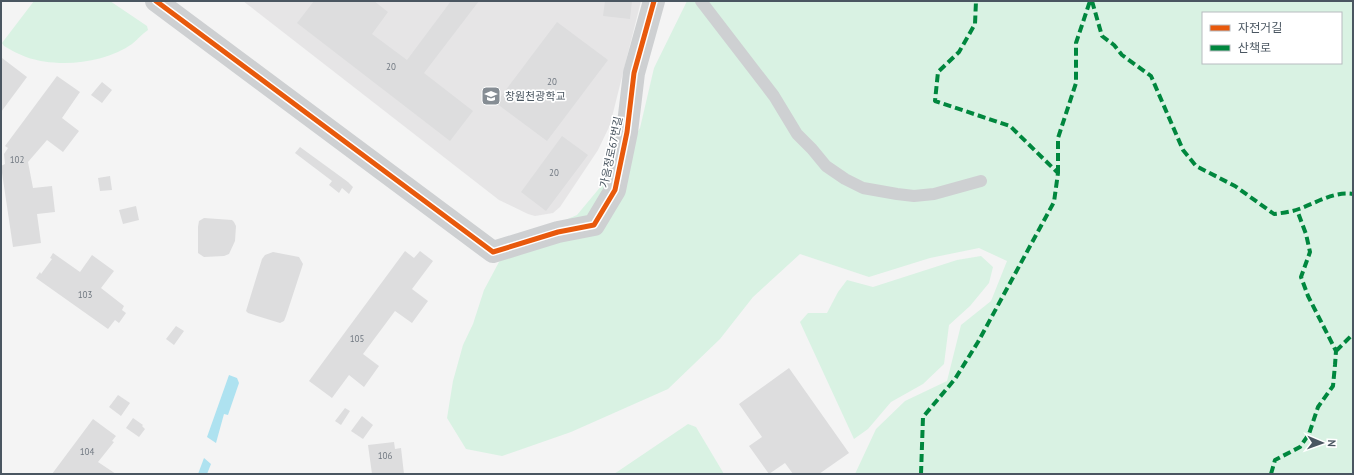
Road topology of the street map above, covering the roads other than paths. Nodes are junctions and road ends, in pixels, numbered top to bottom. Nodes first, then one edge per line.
1 (156, 1) edge
2 (654, 1) edge
3 (701, 1) edge
4 (982, 181) dead end

1 - 2 street, 가음정로67번길
3 - 4 lane

